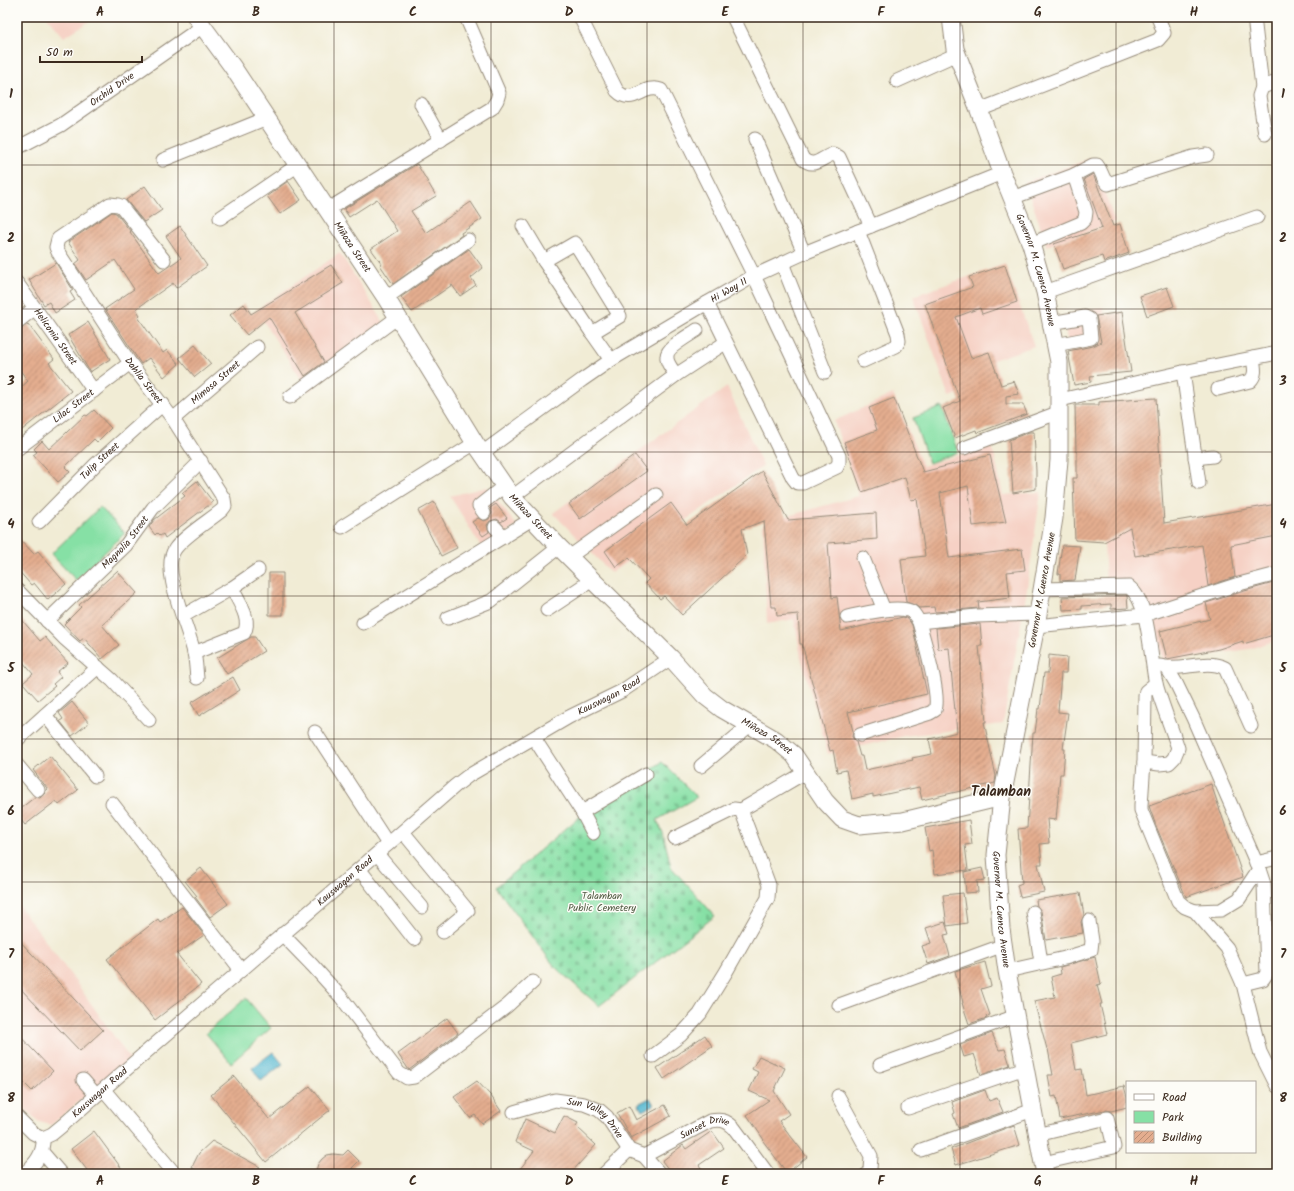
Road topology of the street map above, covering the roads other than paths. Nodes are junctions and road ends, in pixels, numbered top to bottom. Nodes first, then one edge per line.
1 (466, 17) edge
2 (580, 17) edge
3 (734, 17) edge
4 (951, 17) edge
5 (1158, 17) edge
6 (1254, 17) edge
7 (200, 21) edge
8 (957, 54) junction
9 (897, 81) dead end
10 (1277, 82) edge
11 (1262, 87) junction
12 (421, 104) dead end
13 (979, 110) junction
14 (267, 118) junction
15 (1265, 134) dead end
16 (755, 139) dead end
17 (441, 140) junction
18 (17, 148) edge
19 (1207, 155) dead end
20 (163, 160) dead end
21 (298, 165) junction
22 (1002, 173) junction
23 (1074, 175) junction
24 (1012, 198) junction
25 (328, 210) junction
26 (1257, 217) dead end
27 (220, 218) dead end
28 (523, 226) dead end
29 (871, 226) junction
30 (858, 231) junction
31 (468, 240) dead end
32 (1031, 244) junction
33 (804, 253) junction
34 (164, 260) dead end
35 (544, 261) junction
36 (782, 263) junction
37 (754, 276) junction
38 (17, 283) edge
39 (1045, 292) junction
40 (386, 298) junction
41 (706, 303) junction
42 (35, 308) junction
43 (398, 317) junction
44 (17, 322) edge
45 (1051, 324) junction
46 (697, 330) dead end
47 (592, 333) junction
48 (725, 343) junction
49 (1056, 345) junction
50 (257, 346) dead end
51 (1277, 353) edge
52 (1253, 358) junction
53 (611, 360) junction
54 (863, 361) dead end
55 (130, 364) junction
56 (825, 372) dead end
57 (1183, 372) junction
58 (676, 375) junction
59 (1218, 388) dead end
60 (94, 391) junction
61 (290, 397) dead end
62 (163, 404) junction
63 (1060, 406) junction
64 (173, 418) junction
65 (478, 448) junction
66 (964, 448) dead end
67 (17, 449) edge
68 (1213, 456) dead end
69 (1195, 458) junction
70 (201, 461) junction
71 (1199, 483) dead end
72 (508, 492) junction
73 (656, 495) dead end
74 (484, 513) dead end
75 (532, 519) junction
76 (39, 522) dead end
77 (342, 527) dead end
78 (495, 527) dead end
79 (504, 537) junction
80 (564, 552) junction
81 (863, 558) dead end
82 (258, 570) dead end
83 (1277, 574) edge
84 (592, 580) junction
85 (232, 588) junction
86 (1043, 589) junction
87 (17, 590) edge
88 (547, 610) dead end
89 (884, 610) junction
90 (1144, 615) junction
91 (183, 616) junction
92 (847, 617) dead end
93 (448, 618) dead end
94 (1037, 620) junction
95 (47, 621) junction
96 (919, 622) junction
97 (363, 623) dead end
98 (194, 653) junction
99 (671, 658) junction
100 (1153, 664) junction
101 (98, 667) junction
102 (1167, 668) junction
103 (197, 678) dead end
104 (1156, 683) junction
105 (45, 715) junction
106 (150, 720) dead end
107 (750, 725) junction
108 (1251, 726) dead end
109 (315, 732) dead end
110 (860, 735) dead end
111 (534, 738) junction
112 (17, 740) edge
113 (1144, 762) junction
114 (17, 765) edge
115 (701, 766) dead end
116 (806, 772) junction
117 (646, 774) dead end
118 (95, 776) dead end
119 (38, 790) dead end
120 (1002, 797) junction
121 (112, 803) dead end
122 (741, 810) junction
123 (582, 812) junction
124 (403, 832) junction
125 (593, 833) dead end
126 (674, 838) dead end
127 (388, 844) junction
128 (377, 854) junction
129 (1277, 858) edge
130 (1257, 866) junction
131 (360, 870) junction
132 (422, 907) dead end
133 (1195, 911) junction
134 (1033, 912) dead end
135 (1089, 921) dead end
136 (443, 932) dead end
137 (282, 934) junction
138 (414, 939) dead end
139 (1004, 945) junction
140 (1041, 962) junction
141 (242, 970) junction
142 (1007, 971) junction
143 (533, 982) dead end
144 (1243, 984) junction
145 (839, 1005) dead end
146 (1016, 1016) junction
147 (653, 1056) dead end
148 (880, 1065) dead end
149 (1025, 1068) junction
150 (83, 1080) dead end
151 (1277, 1086) edge
152 (100, 1093) junction
153 (838, 1096) dead end
154 (908, 1108) dead end
155 (1033, 1110) junction
156 (514, 1112) dead end
157 (17, 1117) edge
158 (1038, 1134) junction
159 (43, 1138) junction
160 (629, 1150) junction
161 (921, 1150) dead end
162 (42, 1152) junction
163 (644, 1156) junction
164 (1044, 1169) edge
165 (24, 1174) edge
166 (61, 1174) edge
167 (175, 1174) edge
168 (604, 1174) edge
169 (660, 1174) edge
170 (768, 1174) edge
171 (867, 1174) edge

1 - 17 street
2 - 37 street
3 - 29 street
4 - 8 main road, Governor M. Cuenco Avenue
5 - 13 street
6 - 11 street
7 - 14 main road, Miñoza Street
7 - 18 street, Orchid Drive
8 - 9 street
8 - 13 main road, Governor M. Cuenco Avenue
10 - 11 street
11 - 15 street
12 - 17 street
13 - 22 main road, Governor M. Cuenco Avenue
14 - 20 street
14 - 21 main road, Miñoza Street
16 - 33 street
17 - 25 street
19 - 23 street
21 - 25 main road, Miñoza Street
21 - 27 street
22 - 24 main road, Governor M. Cuenco Avenue
22 - 29 street, Hi Way 11
23 - 24 street
23 - 32 street
24 - 32 main road, Governor M. Cuenco Avenue
25 - 40 main road, Miñoza Street
26 - 39 street
28 - 35 street
29 - 30 street, Hi Way 11
30 - 33 street, Hi Way 11
30 - 54 street
31 - 40 street
32 - 39 main road, Governor M. Cuenco Avenue
33 - 36 street, Hi Way 11
34 - 55 street, Dahlia Street
35 - 47 street
35 - 47 street
36 - 37 street, Hi Way 11
36 - 56 street
37 - 41 street, Hi Way 11
37 - 48 street
38 - 42 street, Heliconia Street
39 - 45 main road, Governor M. Cuenco Avenue
40 - 43 main road, Miñoza Street
41 - 48 street
41 - 53 street, Hi Way 11
42 - 44 street
42 - 60 street, Heliconia Street
43 - 61 street
43 - 65 main road, Miñoza Street
45 - 49 main road, Governor M. Cuenco Avenue
45 - 49 street
46 - 58 street
47 - 53 street
48 - 58 street
49 - 63 main road, Governor M. Cuenco Avenue
50 - 64 street, Mimosa Street
51 - 52 street
52 - 57 street
52 - 59 street
53 - 65 street, Hi Way 11
55 - 60 street, Lilac Street
55 - 62 street, Dahlia Street
57 - 63 street
57 - 69 street
58 - 72 street
60 - 67 street, Lilac Street
62 - 64 street, Dahlia Street
62 - 76 street, Tulip Street
63 - 66 street
63 - 86 main road, Governor M. Cuenco Avenue
64 - 70 street, Dahlia Street
65 - 72 main road, Miñoza Street
65 - 77 street, Hi Way 11
68 - 69 street
69 - 71 street
70 - 91 street, Dahlia Street
70 - 95 street, Magnolia Street
72 - 74 street
72 - 75 main road, Miñoza Street
73 - 80 street
75 - 79 street
75 - 80 main road, Miñoza Street
78 - 79 street
79 - 97 street
80 - 84 main road, Miñoza Street
80 - 93 street
81 - 89 street
82 - 85 street
83 - 90 street
84 - 88 street
84 - 99 main road, Miñoza Street
85 - 91 street
85 - 98 street
86 - 90 street
86 - 94 main road, Governor M. Cuenco Avenue
87 - 95 street
89 - 92 street
89 - 96 street
90 - 94 street
90 - 100 street
91 - 98 street
94 - 96 street
94 - 120 main road, Governor M. Cuenco Avenue
95 - 101 street
96 - 110 street
98 - 103 street
99 - 107 main road, Miñoza Street
99 - 111 street, Kauswagan Road
100 - 102 street
100 - 104 street
101 - 105 street
101 - 106 street
102 - 108 street
102 - 130 street
104 - 113 street
104 - 113 street
105 - 112 street
105 - 118 street
107 - 115 street
107 - 116 main road, Miñoza Street
109 - 127 street
111 - 123 street
111 - 124 street, Kauswagan Road
113 - 133 street
114 - 119 street
116 - 120 main road, Miñoza Street
116 - 122 street
117 - 123 street
120 - 139 main road, Governor M. Cuenco Avenue
121 - 141 street
122 - 126 street
122 - 147 street
123 - 125 street
124 - 127 street, Kauswagan Road
124 - 136 street
127 - 128 street, Kauswagan Road
128 - 131 street, Kauswagan Road
128 - 132 street
129 - 130 street
130 - 133 street
130 - 144 street
131 - 137 street, Kauswagan Road
131 - 138 street
133 - 144 street
134 - 140 street
135 - 140 street
137 - 141 street, Kauswagan Road
137 - 143 street
139 - 142 main road, Governor M. Cuenco Avenue
139 - 145 street
140 - 142 street
141 - 152 street, Kauswagan Road
142 - 146 main road, Governor M. Cuenco Avenue
144 - 151 street
146 - 148 street
146 - 149 main road, Governor M. Cuenco Avenue
149 - 154 street
149 - 155 main road, Governor M. Cuenco Avenue
150 - 152 street
152 - 159 street, Kauswagan Road
152 - 167 street
153 - 171 street
155 - 158 main road, Governor M. Cuenco Avenue
155 - 161 street
156 - 160 street, Sun Valley Drive
157 - 159 street
158 - 164 main road, Governor M. Cuenco Avenue
158 - 164 street
159 - 162 street
160 - 163 street, Sun Valley Drive
160 - 168 street
162 - 165 street
162 - 166 street
163 - 169 street, Sun Valley Drive
163 - 170 street, Sunset Drive

